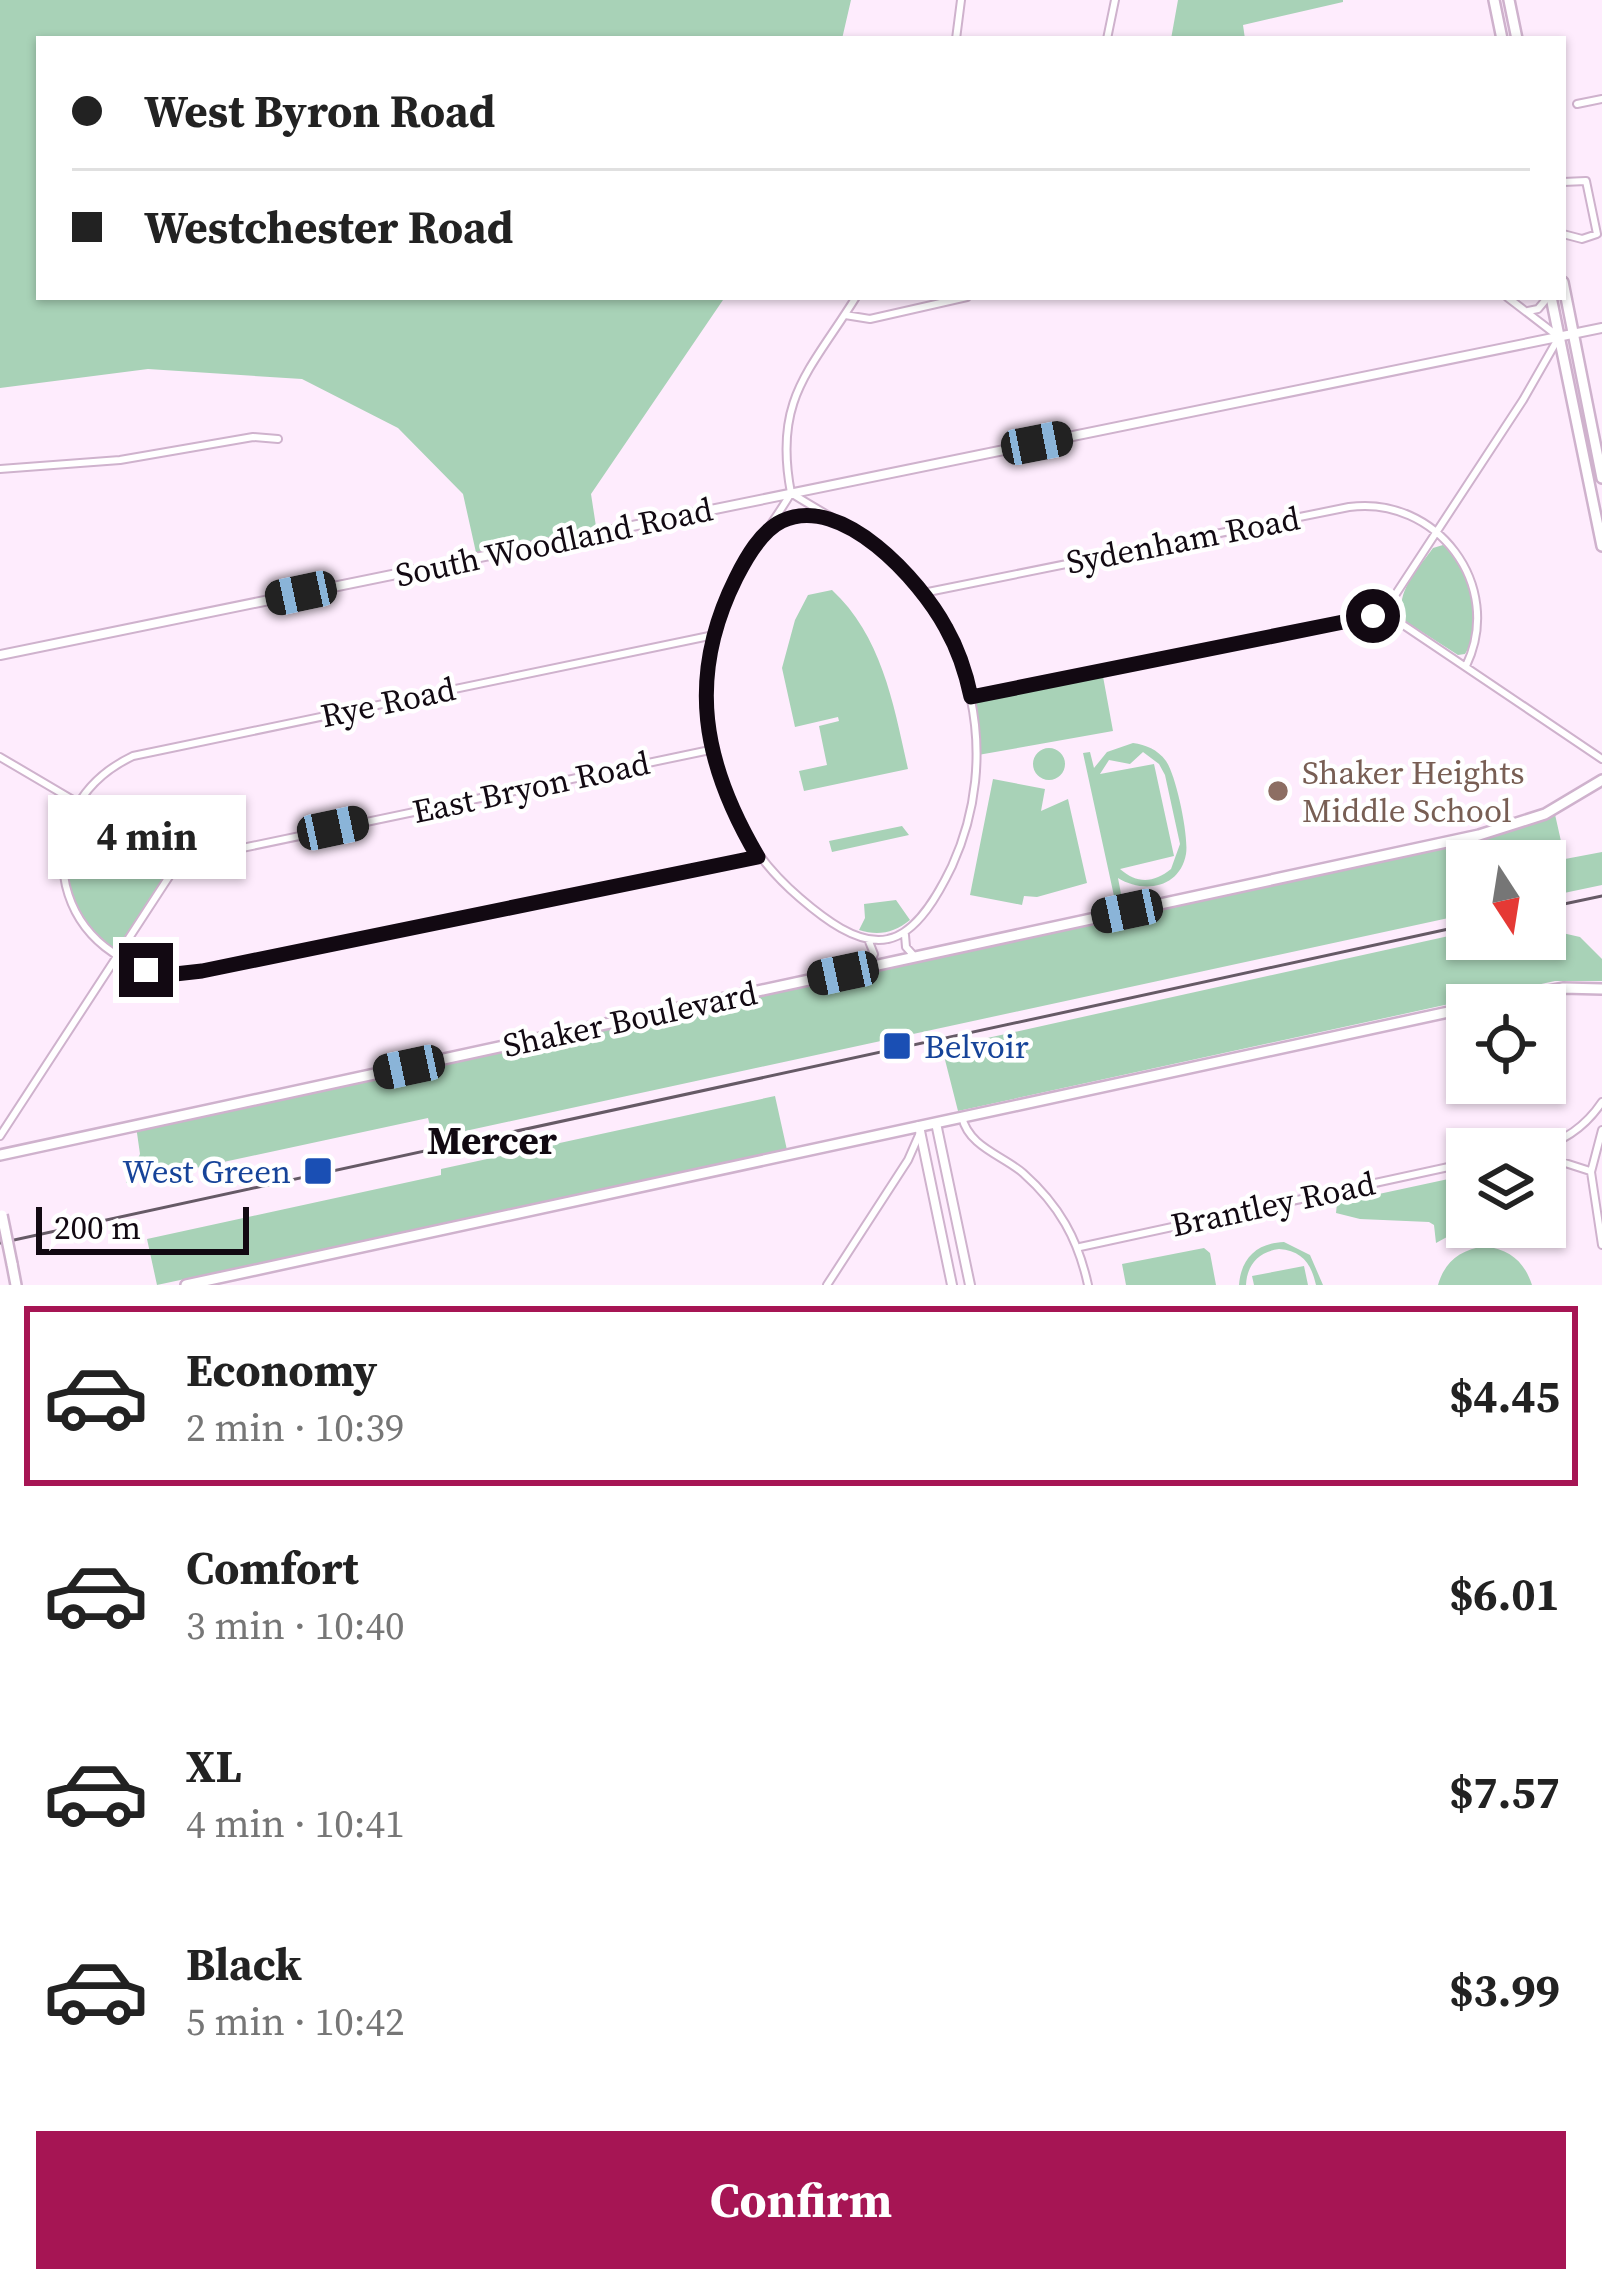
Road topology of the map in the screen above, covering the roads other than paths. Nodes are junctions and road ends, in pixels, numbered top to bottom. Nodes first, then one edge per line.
1 (961, 0) edge
2 (1115, 0) edge
3 (1494, 0) edge
4 (1509, 0) edge
5 (956, 36) edge
6 (1107, 36) edge
7 (1501, 36) edge
8 (1516, 36) edge
9 (1602, 99) edge
10 (1577, 104) dead end
11 (1566, 182) edge
12 (1566, 236) edge
13 (854, 300) edge
14 (954, 300) edge
15 (1512, 300) edge
16 (1546, 300) edge
17 (1550, 300) edge
18 (1564, 300) edge
19 (1528, 311) junction
20 (845, 315) junction
21 (1602, 328) edge
22 (1565, 336) junction
23 (278, 439) dead end
24 (0, 470) edge
25 (1602, 478) edge
26 (791, 493) junction
27 (828, 517) junction
28 (771, 527) junction
29 (1438, 531) junction
30 (1602, 546) edge
31 (923, 593) junction
32 (1384, 611) junction
33 (714, 635) junction
34 (0, 655) edge
35 (1466, 666) junction
36 (971, 697) junction
37 (710, 750) junction
38 (0, 757) edge
39 (1602, 759) edge
40 (1602, 780) edge
41 (79, 802) junction
42 (758, 857) junction
43 (180, 863) junction
44 (905, 932) junction
45 (868, 939) junction
46 (116, 957) junction
47 (915, 957) junction
48 (869, 968) junction
49 (1602, 988) edge
50 (1566, 989) edge
51 (1446, 1013) edge
52 (1602, 1102) edge
53 (962, 1117) junction
54 (936, 1123) junction
55 (920, 1126) junction
56 (1602, 1130) edge
57 (1566, 1135) edge
58 (0, 1136) edge
59 (0, 1155) edge
60 (942, 1155) junction
61 (926, 1157) junction
62 (1566, 1163) edge
63 (1446, 1168) edge
64 (1591, 1172) junction
65 (0, 1208) edge
66 (1602, 1245) edge
67 (1080, 1247) junction
68 (15, 1280) edge
69 (186, 1285) edge
70 (827, 1285) edge
71 (952, 1285) edge
72 (970, 1285) edge
73 (1088, 1285) edge

1 - 5 street
2 - 6 street
3 - 7 main road
4 - 8 main road
9 - 10 street
11 - 12 street
13 - 20 street
14 - 20 street
15 - 19 street
16 - 19 street
17 - 22 main road
18 - 22 main road
19 - 22 street
20 - 26 street
21 - 22 street, South Woodland Road
22 - 25 main road
22 - 26 street, South Woodland Road
22 - 29 street
22 - 30 main road
23 - 24 street
26 - 27 street
26 - 28 street
26 - 34 street, South Woodland Road
27 - 28 street
27 - 31 street
28 - 33 street
29 - 31 street, Sydenham Road
29 - 32 street
29 - 35 street
31 - 36 street
32 - 35 street
32 - 36 street
33 - 37 street
33 - 41 street, Rye Road
35 - 39 street
36 - 44 street
37 - 42 street
37 - 43 street, East Bryon Road
38 - 41 street
40 - 47 main road, Shaker Boulevard
41 - 43 street
41 - 46 street
42 - 45 street
42 - 46 street
43 - 46 street
44 - 45 street
44 - 47 street
45 - 48 street
46 - 58 street
47 - 48 main road, Shaker Boulevard
48 - 59 main road, Shaker Boulevard
49 - 50 main road
51 - 53 main road
52 - 57 street
53 - 54 main road
53 - 67 street
54 - 55 main road
54 - 60 street
55 - 61 street
55 - 69 main road
55 - 70 street
56 - 64 street
60 - 61 street
60 - 72 street
61 - 71 street
62 - 64 street
63 - 67 street, Brantley Road
64 - 66 street
65 - 68 main road, bridge
67 - 73 street

